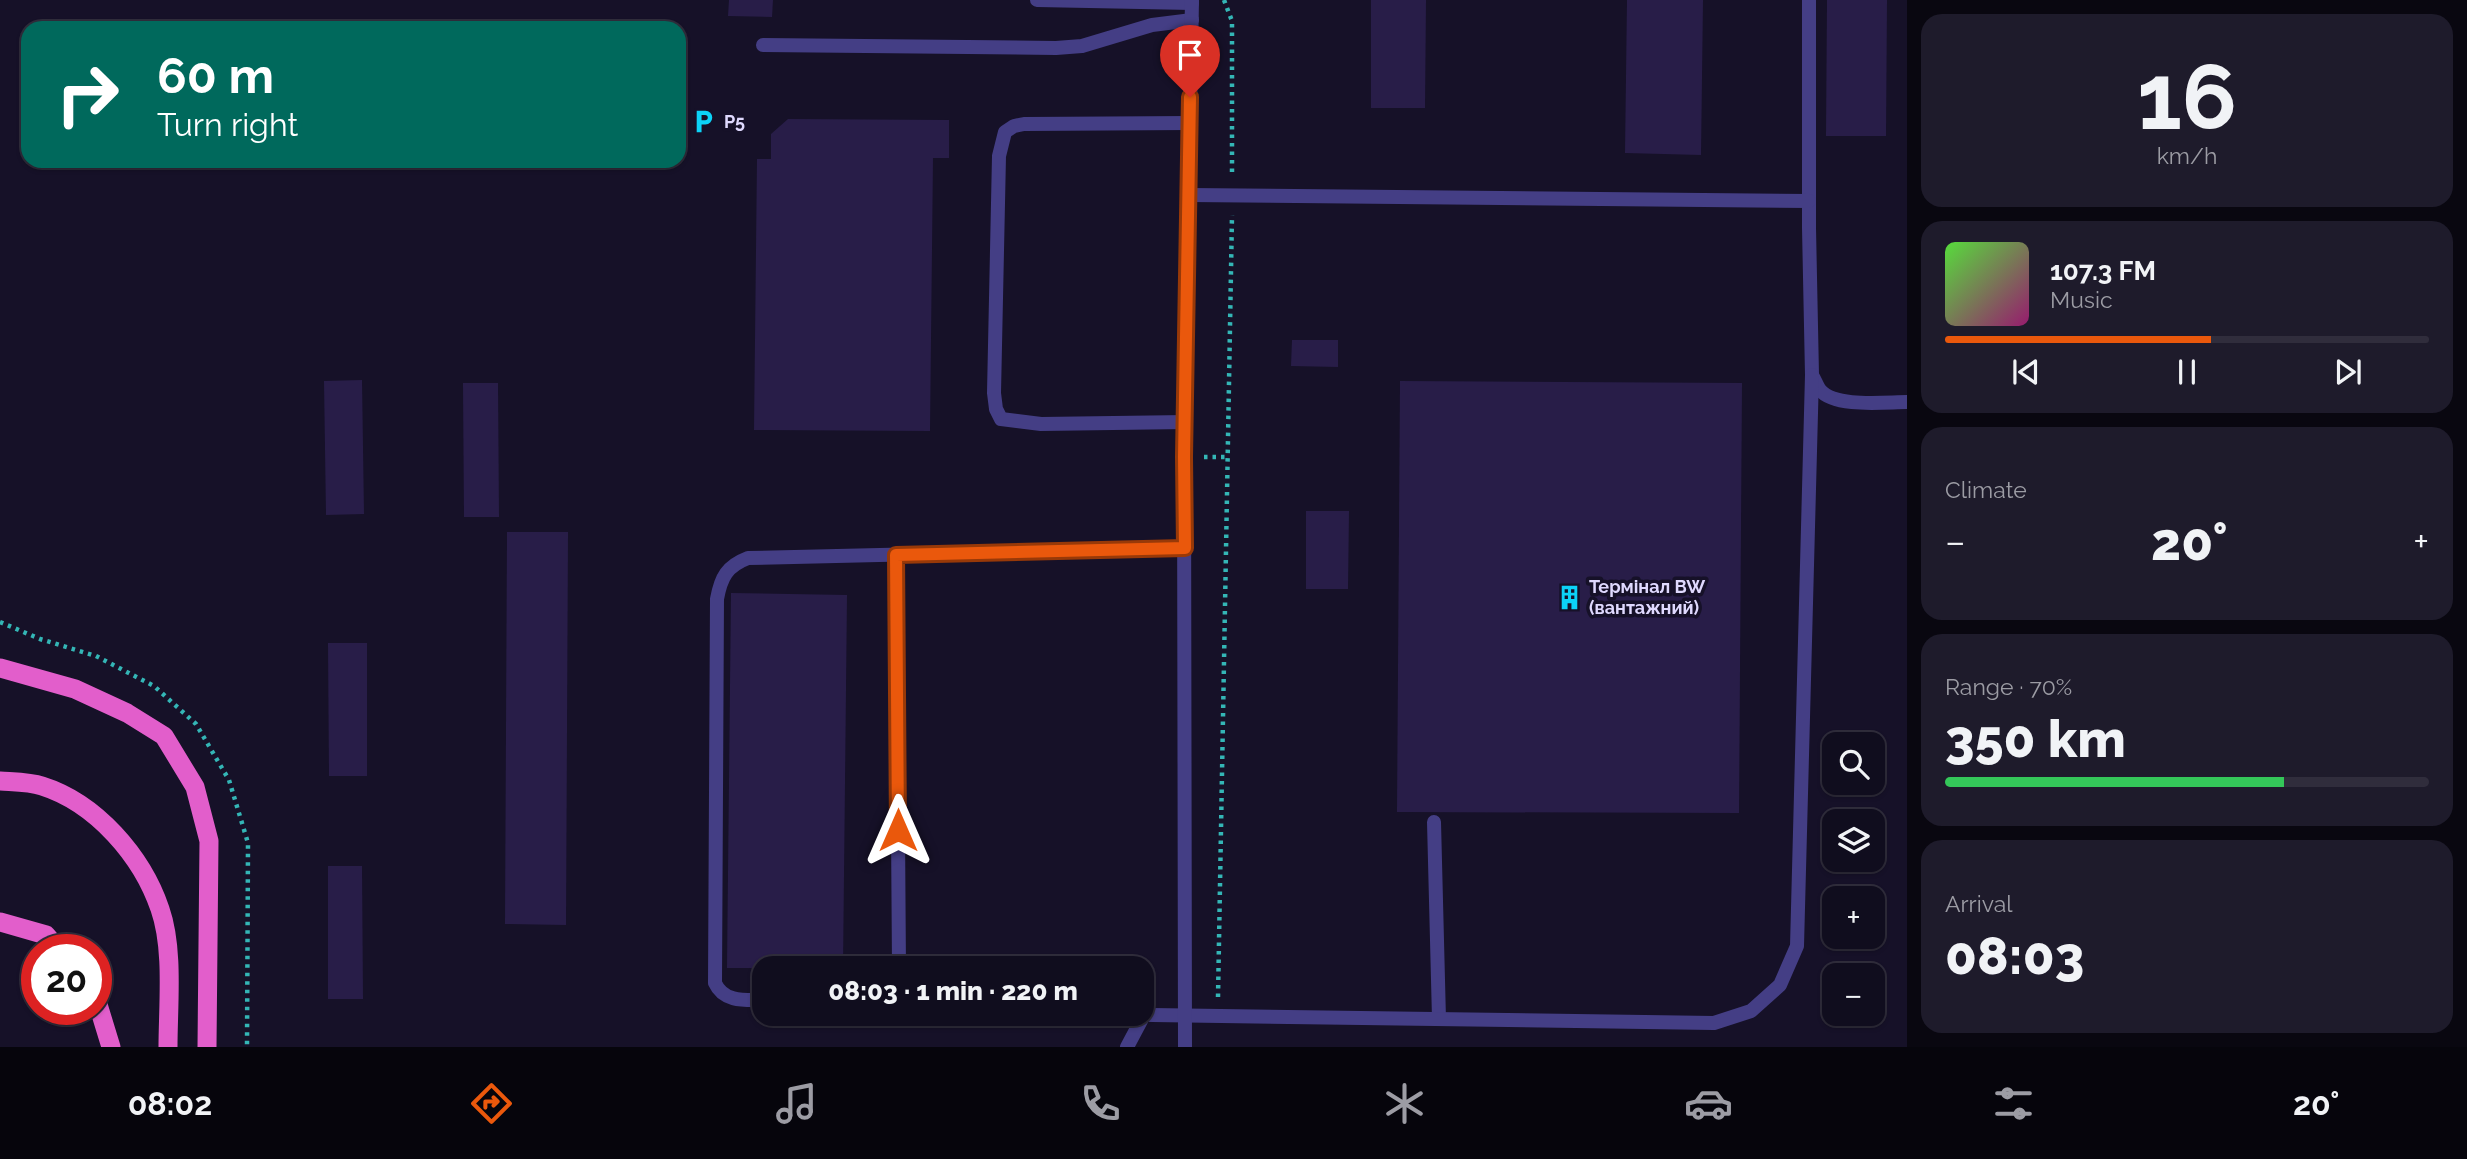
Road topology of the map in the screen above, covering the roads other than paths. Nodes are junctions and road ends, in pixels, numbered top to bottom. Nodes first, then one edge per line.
1 (1037, 0) edge
2 (1809, 0) edge
3 (1192, 1) edge
4 (1192, 20) junction
5 (763, 45) dead end
6 (1190, 123) junction
7 (1190, 195) junction
8 (1809, 201) junction
9 (1812, 375) junction
10 (1907, 402) edge
11 (1186, 422) junction
12 (1185, 548) junction
13 (896, 555) junction
14 (0, 668) edge
15 (0, 781) edge
16 (1434, 822) dead end
17 (0, 922) edge
18 (39, 934) edge
19 (898, 956) edge
20 (752, 1000) edge
21 (1154, 1015) edge
22 (1185, 1015) junction
23 (1439, 1020) junction
24 (104, 1025) edge
25 (1138, 1026) edge
26 (111, 1047) edge
27 (168, 1047) edge
28 (207, 1047) edge
29 (1127, 1047) edge
30 (1185, 1047) edge

1 - 3 lane
2 - 8 lane
3 - 4 lane
4 - 5 lane
4 - 6 lane
6 - 7 lane
6 - 11 lane
7 - 8 lane
7 - 11 lane
8 - 9 lane
9 - 10 lane
9 - 23 lane
11 - 12 lane
12 - 13 lane
12 - 22 lane
13 - 19 lane
13 - 20 lane
14 - 28 highway
15 - 27 highway
16 - 23 lane
17 - 18 highway
21 - 22 lane
22 - 23 lane
22 - 30 lane
24 - 26 highway
25 - 29 lane

